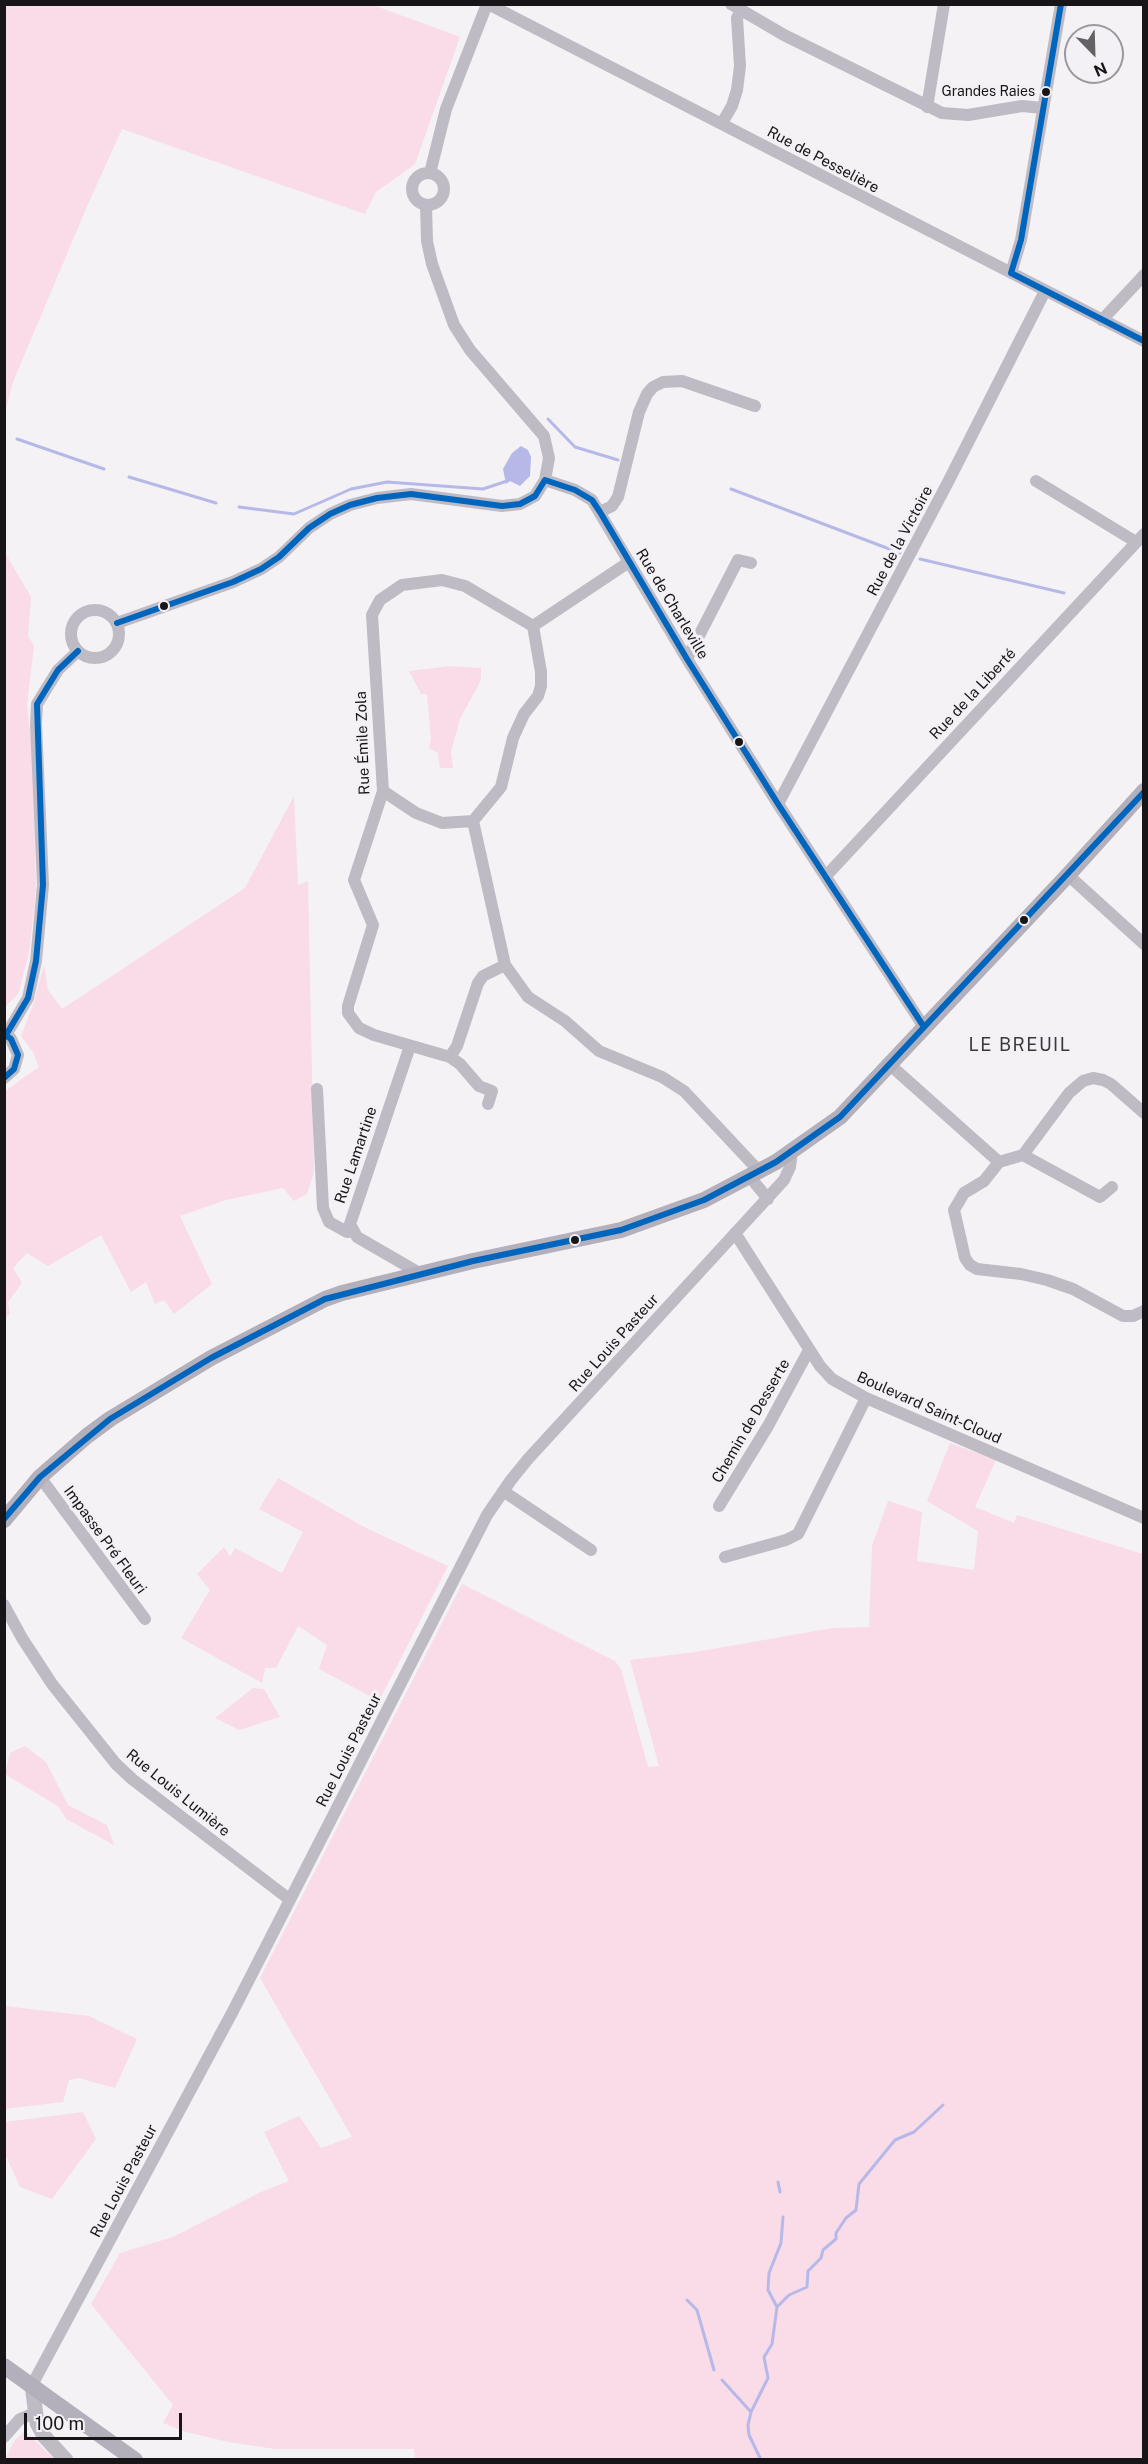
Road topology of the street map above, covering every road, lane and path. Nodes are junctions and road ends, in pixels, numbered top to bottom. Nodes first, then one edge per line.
1 (487, 4) edge
2 (944, 4) edge
3 (1061, 4) edge
4 (736, 7) edge
5 (927, 107) junction
6 (1043, 108) junction
7 (722, 123) junction
8 (430, 173) junction
9 (426, 206) junction
10 (1011, 273) junction
11 (1143, 274) edge
12 (1045, 291) junction
13 (1102, 320) junction
14 (1143, 341) edge
15 (755, 406) dead end
16 (545, 480) junction
17 (1036, 481) dead end
18 (600, 512) junction
19 (1140, 538) edge
20 (629, 562) junction
21 (751, 563) dead end
22 (117, 623) junction
23 (533, 626) junction
24 (78, 651) junction
25 (687, 659) junction
26 (383, 791) junction
27 (1143, 791) edge
28 (778, 804) junction
29 (473, 821) junction
30 (1068, 875) junction
31 (826, 876) junction
32 (1143, 944) edge
33 (505, 964) junction
34 (924, 1027) junction
35 (5, 1034) edge
36 (410, 1046) junction
37 (450, 1057) junction
38 (889, 1064) junction
39 (4, 1078) edge
40 (317, 1089) dead end
41 (488, 1104) dead end
42 (1143, 1113) edge
43 (792, 1151) junction
44 (1023, 1155) junction
45 (776, 1161) junction
46 (999, 1162) junction
47 (754, 1174) junction
48 (1112, 1187) dead end
49 (776, 1189) junction
50 (768, 1199) junction
51 (352, 1231) junction
52 (735, 1233) junction
53 (421, 1274) junction
54 (1143, 1311) edge
55 (809, 1350) junction
56 (866, 1398) junction
57 (40, 1478) junction
58 (503, 1491) junction
59 (718, 1506) dead end
60 (1143, 1518) edge
61 (4, 1520) edge
62 (591, 1550) dead end
63 (725, 1557) dead end
64 (4, 1605) edge
65 (145, 1619) dead end
66 (289, 1899) junction
67 (4, 2366) edge
68 (32, 2385) junction
69 (35, 2413) junction
70 (4, 2437) edge
71 (66, 2460) edge
72 (135, 2460) edge

1 - 7 street, Rue de Pesselière
1 - 8 street
2 - 5 street
3 - 6 street
4 - 5 street
4 - 7 street
5 - 6 street
6 - 10 street
7 - 10 street, Rue de Pesselière
8 - 9 street
8 - 9 street
9 - 16 street
10 - 12 street, Rue de Pesselière
11 - 13 street
12 - 13 street, Rue de Pesselière
12 - 28 street, Rue de la Victoire
13 - 14 street, Rue de Pesselière
15 - 18 street
16 - 18 street, Rue de Charleville
16 - 22 street
17 - 19 street
18 - 20 street, Rue de Charleville
19 - 31 street, Rue de la Liberté
20 - 23 street
20 - 25 street, Rue de Charleville
21 - 25 street
22 - 24 street
22 - 24 street
23 - 26 street, Rue Émile Zola
23 - 29 street
24 - 35 street
25 - 28 street, Rue de Charleville
26 - 29 street
26 - 36 street, Rue Émile Zola
27 - 30 main road
28 - 31 street, Rue de Charleville
29 - 33 street
30 - 32 street
30 - 34 main road
31 - 34 street, Rue de Charleville
33 - 37 street
33 - 47 street
34 - 38 main road
35 - 39 street
36 - 37 street, Rue Émile Zola
36 - 51 street, Rue Lamartine
37 - 41 street, Rue Émile Zola
38 - 43 main road
38 - 46 street
40 - 51 street
42 - 44 street
43 - 45 main road
43 - 49 street, Rue Louis Pasteur
44 - 46 street
44 - 48 street
45 - 47 main road
45 - 49 street
46 - 54 street
47 - 50 street
47 - 53 main road
49 - 50 street, Rue Louis Pasteur
50 - 52 street, Rue Louis Pasteur
51 - 53 street
52 - 55 street, Boulevard Saint-Cloud
52 - 58 street, Rue Louis Pasteur
53 - 57 main road
55 - 56 street, Boulevard Saint-Cloud
55 - 59 street, Chemin de Desserte
56 - 60 street, Boulevard Saint-Cloud
56 - 63 street
57 - 61 main road
57 - 65 street, Impasse Pré Fleuri
58 - 62 street
58 - 66 street, Rue Louis Pasteur
64 - 66 street, Rue Louis Lumière
66 - 68 street, Rue Louis Pasteur
67 - 68 main road
68 - 69 street
68 - 72 main road
69 - 70 street
69 - 71 street

